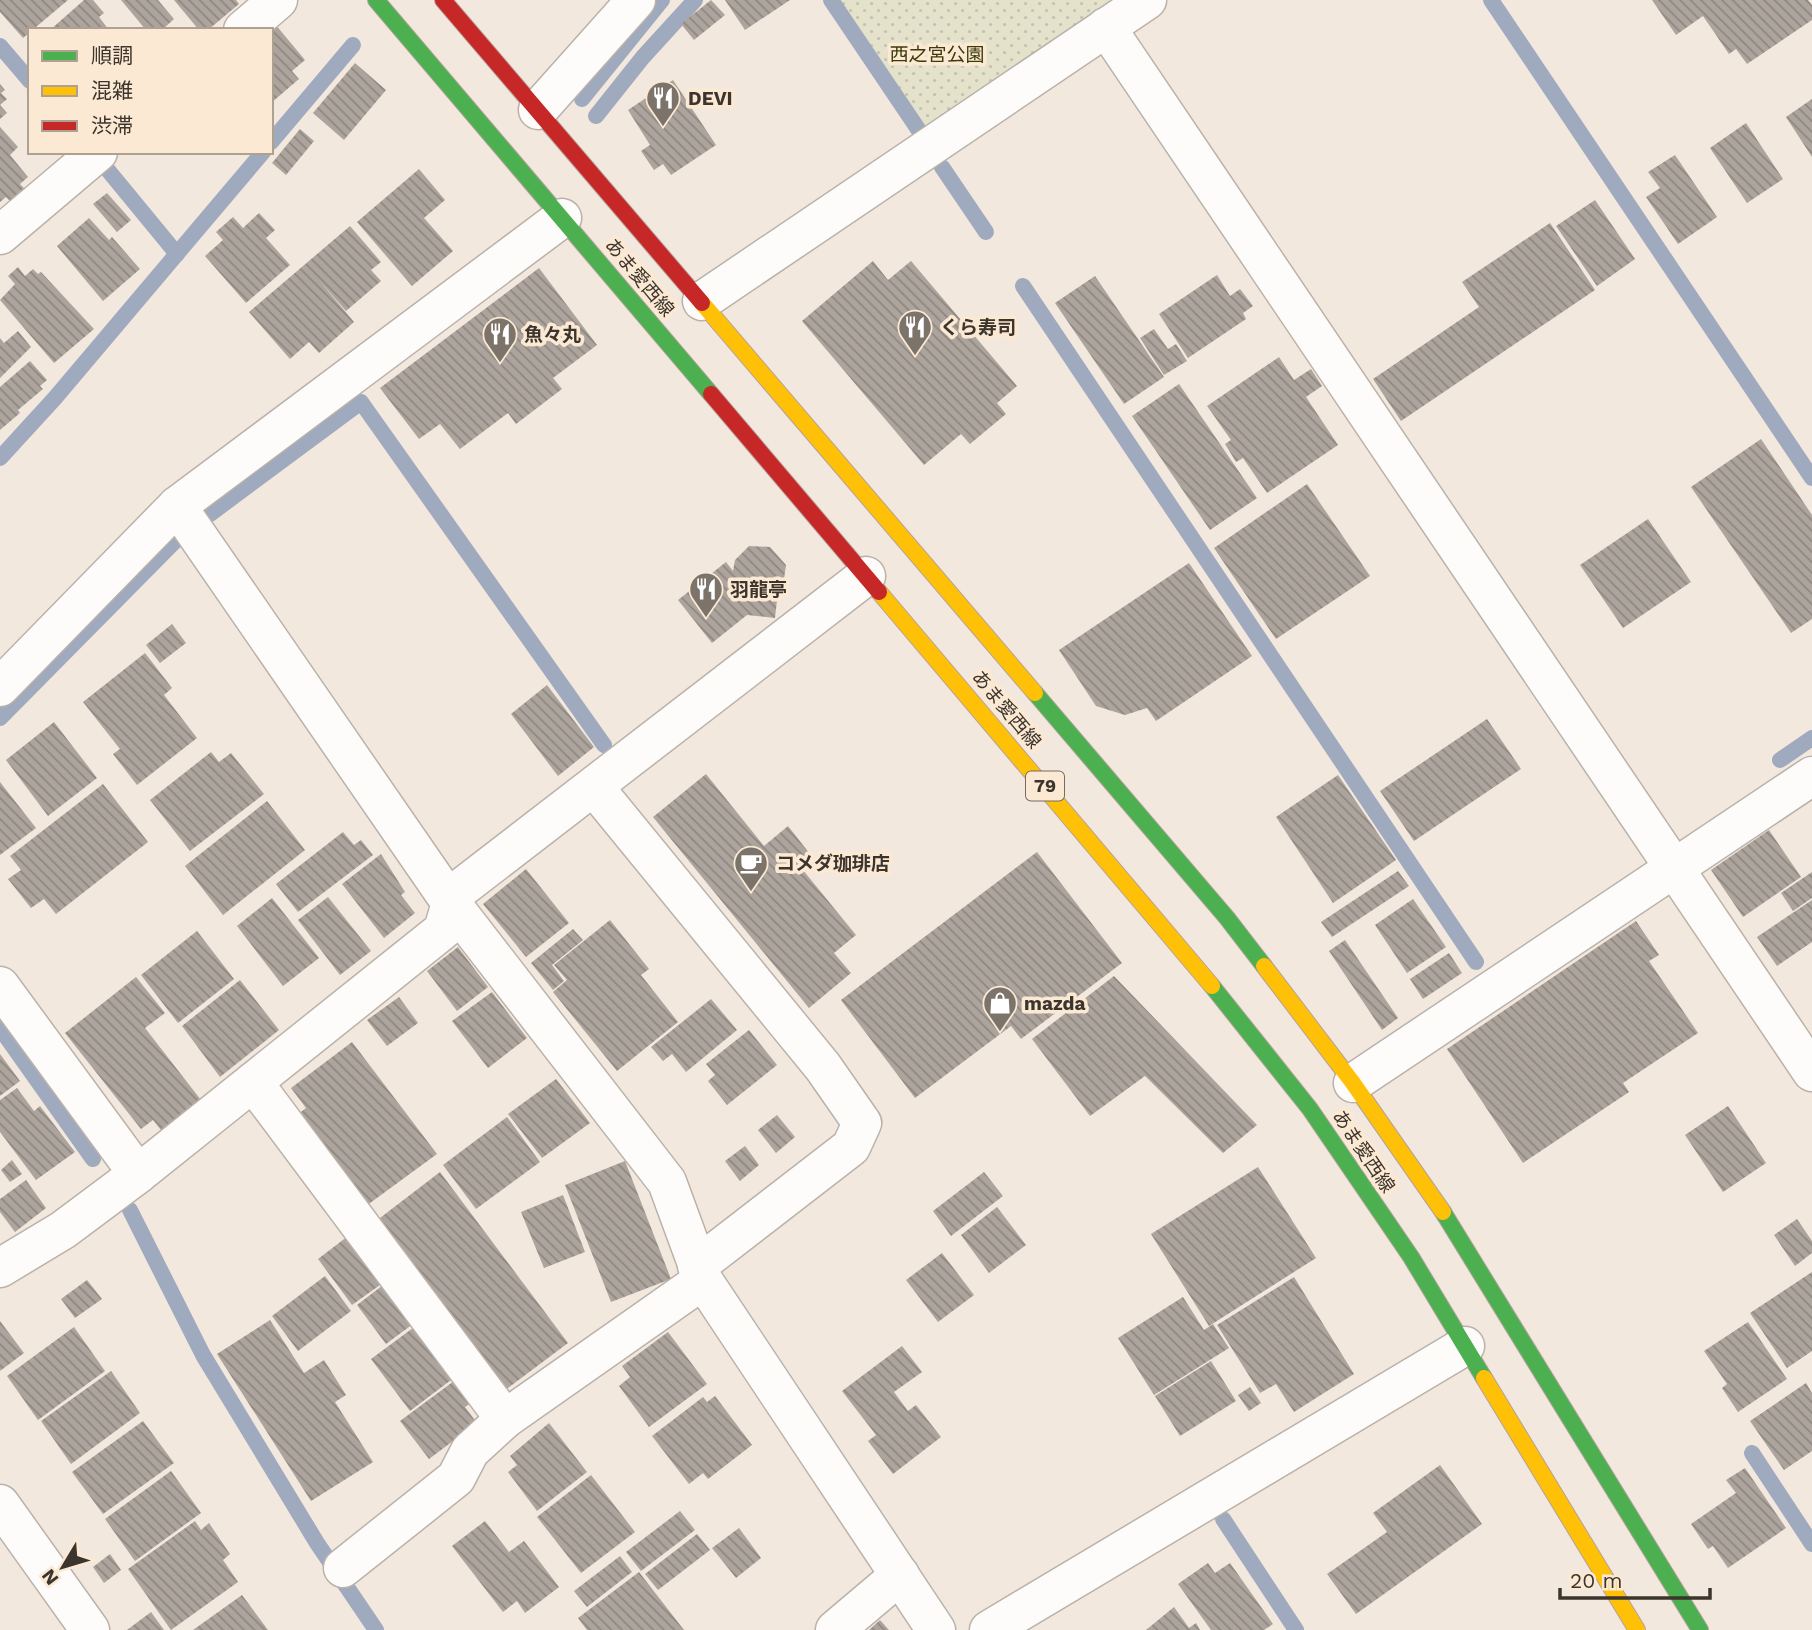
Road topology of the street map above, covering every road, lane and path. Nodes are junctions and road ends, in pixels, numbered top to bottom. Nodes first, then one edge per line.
1 (278, 0) edge
2 (376, 0) edge
3 (443, 0) edge
4 (636, 0) edge
5 (1147, 0) edge
6 (1106, 27) junction
7 (245, 28) edge
8 (538, 110) junction
9 (96, 154) edge
10 (562, 218) junction
11 (0, 235) edge
12 (702, 301) junction
13 (177, 506) junction
14 (866, 576) junction
15 (0, 687) edge
16 (1812, 776) edge
17 (594, 787) junction
18 (1675, 870) junction
19 (451, 903) junction
20 (0, 986) edge
21 (1812, 1072) edge
22 (253, 1082) junction
23 (1353, 1083) junction
24 (138, 1174) junction
25 (0, 1268) edge
26 (700, 1273) junction
27 (1465, 1346) junction
28 (505, 1419) junction
29 (0, 1504) edge
30 (343, 1568) dead end
31 (900, 1575) junction
32 (90, 1630) edge
33 (835, 1630) edge
34 (936, 1630) edge
35 (989, 1630) edge
36 (1637, 1630) edge
37 (1700, 1630) edge

1 - 7 street
2 - 10 main road, あま愛西線 / 79
3 - 8 main road, あま愛西線
4 - 8 street
5 - 6 street
6 - 12 street
6 - 18 street
8 - 12 main road, あま愛西線
9 - 11 street
10 - 13 street
10 - 14 main road, あま愛西線 / 79
12 - 23 main road, あま愛西線
13 - 15 street
13 - 19 street
14 - 17 street
14 - 27 main road, あま愛西線 / 79
16 - 18 street
17 - 19 street
17 - 26 street
18 - 21 street
18 - 23 street
19 - 22 street
19 - 26 street
20 - 24 street
22 - 24 street
22 - 28 street
23 - 37 main road, あま愛西線
24 - 25 street
26 - 28 street
26 - 31 street
27 - 35 street
27 - 36 main road, あま愛西線 / 79
28 - 30 street
29 - 32 street
31 - 33 street
31 - 34 street

